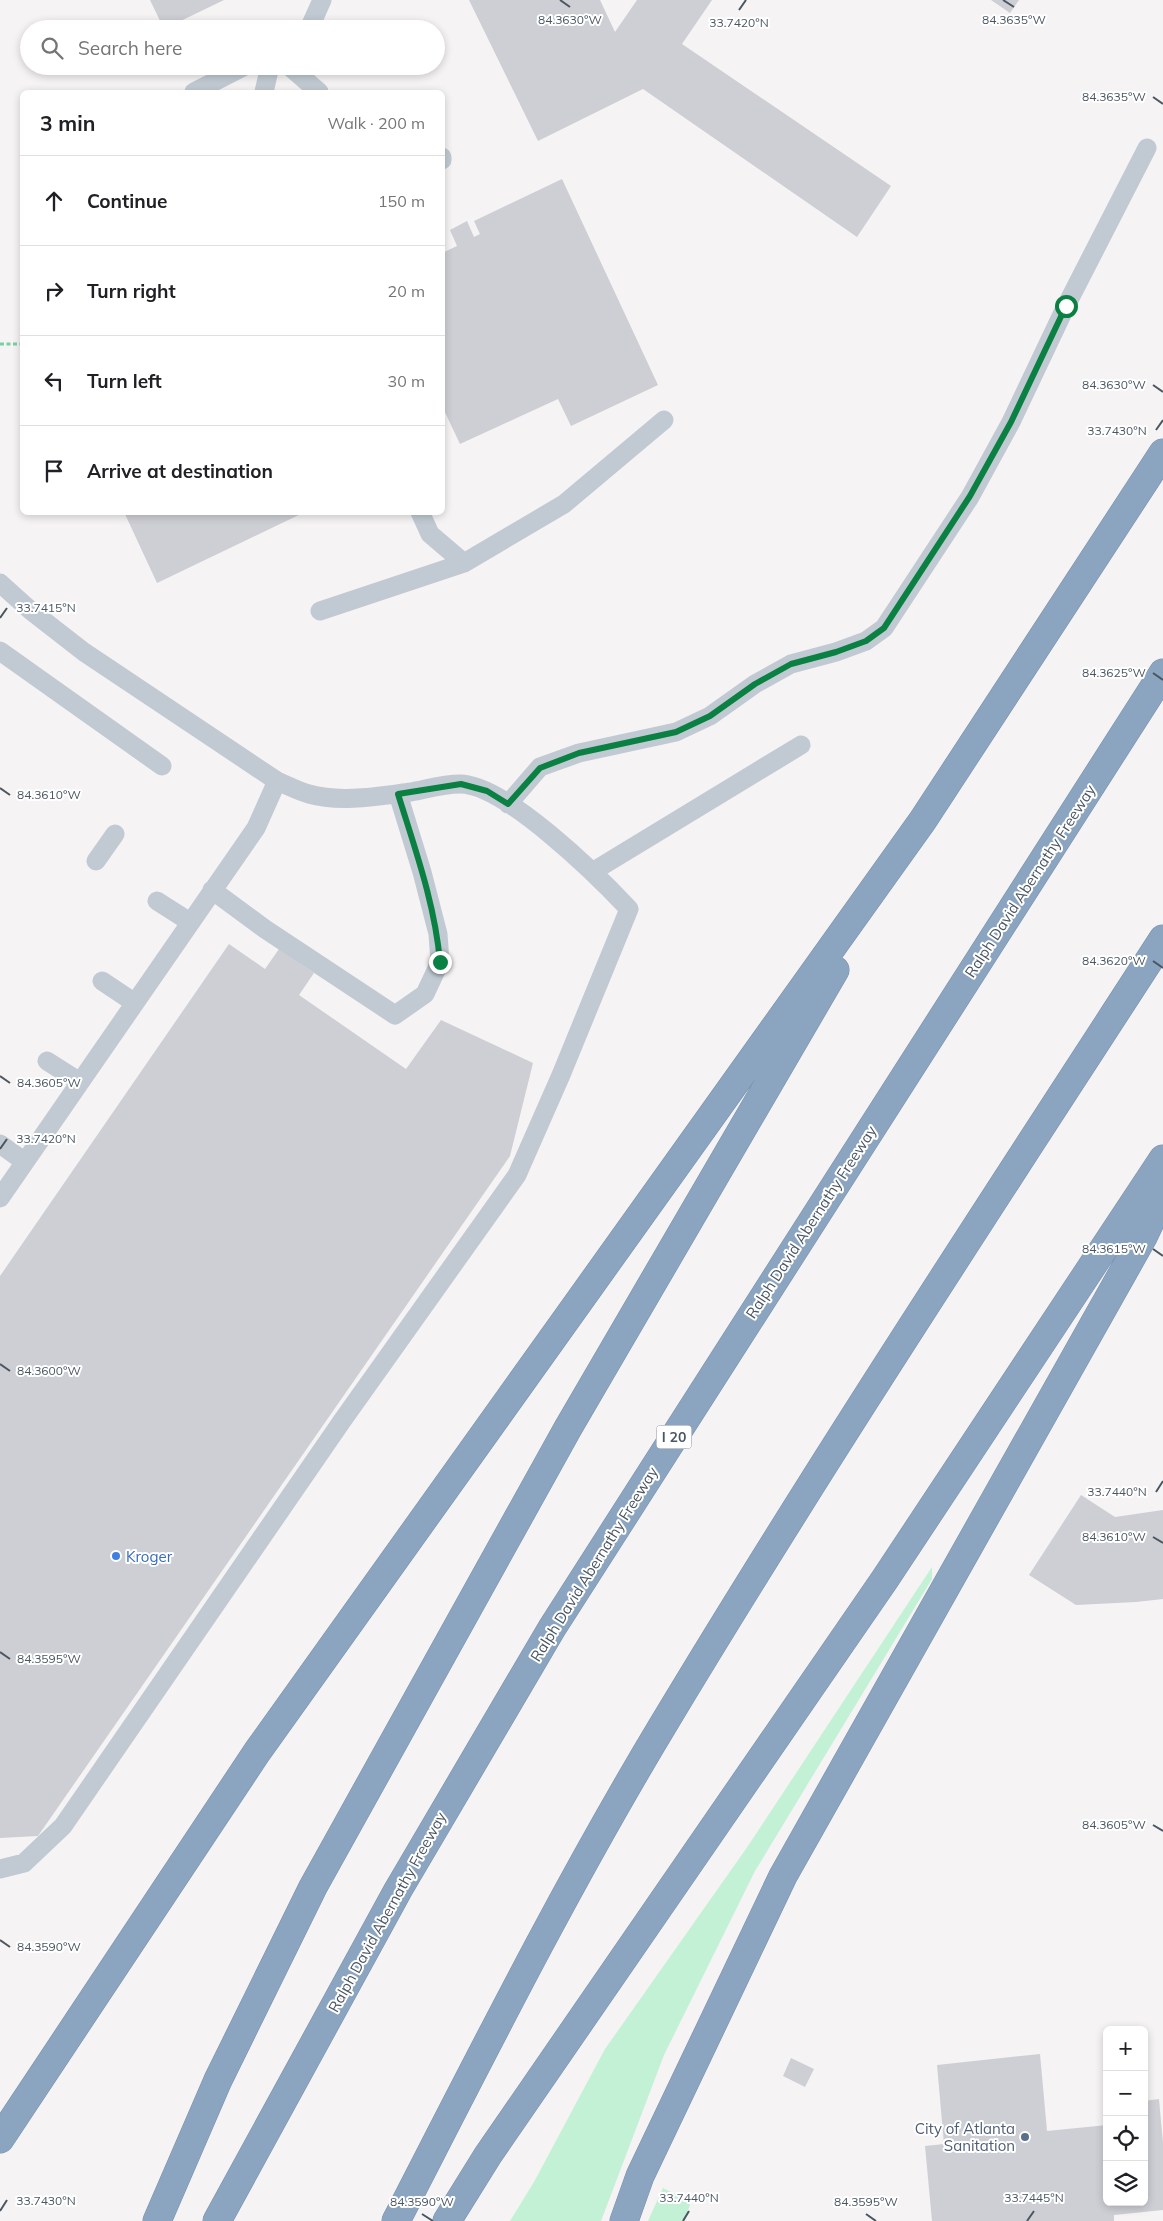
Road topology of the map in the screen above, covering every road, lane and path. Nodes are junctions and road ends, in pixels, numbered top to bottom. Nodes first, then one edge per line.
1 (322, 0) edge
2 (313, 20) edge
3 (228, 75) edge
4 (268, 75) edge
5 (299, 75) edge
6 (198, 90) edge
7 (264, 90) edge
8 (317, 90) edge
9 (1147, 148) dead end
10 (0, 344) edge
11 (20, 344) edge
12 (664, 420) dead end
13 (1163, 453) edge
14 (421, 515) edge
15 (464, 563) junction
16 (0, 583) edge
17 (320, 611) dead end
18 (0, 651) edge
19 (1163, 672) edge
20 (801, 745) dead end
21 (162, 766) dead end
22 (277, 781) junction
23 (398, 794) junction
24 (508, 804) junction
25 (923, 820) junction
26 (115, 834) dead end
27 (96, 861) dead end
28 (592, 872) junction
29 (212, 890) junction
30 (157, 902) dead end
31 (190, 922) junction
32 (1163, 939) edge
33 (102, 981) dead end
34 (134, 1004) junction
35 (47, 1061) dead end
36 (80, 1082) junction
37 (0, 1144) edge
38 (1163, 1159) edge
39 (25, 1162) junction
40 (1163, 1195) edge
41 (0, 1198) edge
42 (0, 1870) edge
43 (0, 2138) edge
44 (157, 2221) edge
45 (217, 2221) edge
46 (396, 2221) edge
47 (447, 2221) edge
48 (624, 2221) edge

1 - 2 lane
3 - 6 lane
4 - 7 lane
5 - 8 lane
9 - 24 lane
10 - 11 path
12 - 15 lane
13 - 25 highway
14 - 15 lane
15 - 17 lane
16 - 22 lane
18 - 21 lane
19 - 45 highway, Ralph David Abernathy Freeway / I 20
20 - 28 lane
22 - 23 lane
22 - 29 lane
23 - 24 lane
23 - 29 lane
24 - 28 lane
25 - 43 highway
25 - 44 highway
26 - 27 lane
28 - 42 lane
29 - 31 lane
30 - 31 lane
31 - 34 lane
32 - 46 highway
33 - 34 lane
34 - 36 lane
35 - 36 lane
36 - 39 lane
37 - 39 lane
38 - 47 highway
39 - 41 lane
40 - 48 highway

